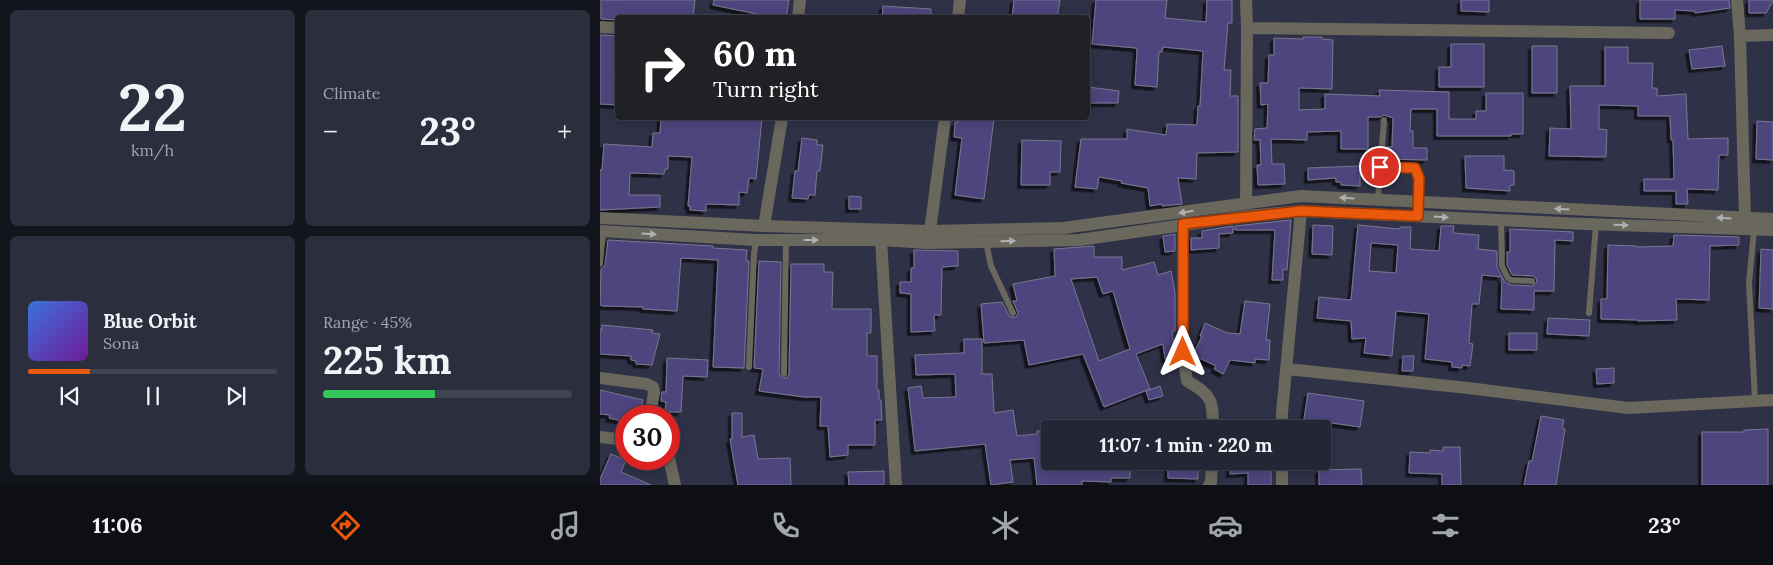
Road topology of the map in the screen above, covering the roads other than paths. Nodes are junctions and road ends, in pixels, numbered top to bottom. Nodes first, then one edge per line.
1 (800, 0) edge
2 (960, 0) edge
3 (1246, 0) edge
4 (1737, 0) edge
5 (798, 15) edge
6 (958, 15) edge
7 (600, 27) edge
8 (615, 28) edge
9 (1247, 28) junction
10 (1669, 33) dead end
11 (1773, 35) edge
12 (1740, 36) junction
13 (782, 120) edge
14 (945, 120) edge
15 (1384, 120) dead end
16 (1380, 167) junction
17 (1378, 199) junction
18 (1418, 202) junction
19 (1246, 203) junction
20 (1301, 211) junction
21 (1418, 216) junction
22 (600, 218) edge
23 (1744, 219) junction
24 (1773, 219) edge
25 (1501, 220) junction
26 (1183, 224) junction
27 (1596, 225) junction
28 (764, 226) junction
29 (1754, 230) junction
30 (1773, 230) edge
31 (930, 231) junction
32 (602, 232) edge
33 (756, 240) junction
34 (786, 240) junction
35 (881, 240) junction
36 (986, 242) junction
37 (600, 264) edge
38 (1532, 281) dead end
39 (1013, 313) dead end
40 (1589, 313) dead end
41 (749, 367) dead end
42 (1287, 369) junction
43 (784, 374) dead end
44 (600, 378) edge
45 (1773, 400) edge
46 (1755, 401) junction
47 (652, 405) edge
48 (1212, 420) edge
49 (1282, 420) edge
50 (600, 437) edge
51 (615, 439) edge
52 (672, 470) edge
53 (1212, 470) edge
54 (1282, 470) edge
55 (676, 485) edge
56 (896, 485) edge
57 (1209, 485) edge
58 (1282, 485) edge

1 - 5 street
2 - 6 street
3 - 9 street
4 - 12 street
7 - 8 street
9 - 10 street
9 - 19 street
11 - 12 street
12 - 23 street
13 - 28 street
14 - 31 street
15 - 16 lane
16 - 17 lane
16 - 18 lane
17 - 18 street
17 -> 19 street
18 - 21 lane
23 -> 18 street
19 -> 31 street
20 - 21 street
20 - 26 street
20 - 42 street
21 -> 25 street
22 - 28 street
23 - 24 street
25 - 27 street
25 - 38 lane
36 -> 26 street
26 - 48 street
27 -> 29 street
27 - 40 lane
28 - 31 street
29 - 30 street
29 - 46 lane
32 -> 33 street
32 - 37 lane
33 - 34 street
33 - 41 lane
34 -> 35 street
34 - 43 lane
35 - 36 street
35 - 56 street
36 - 39 lane
42 - 46 street
42 - 49 street
44 - 47 street
45 - 46 street
50 - 51 street
52 - 55 street
53 - 57 street
54 - 58 street

